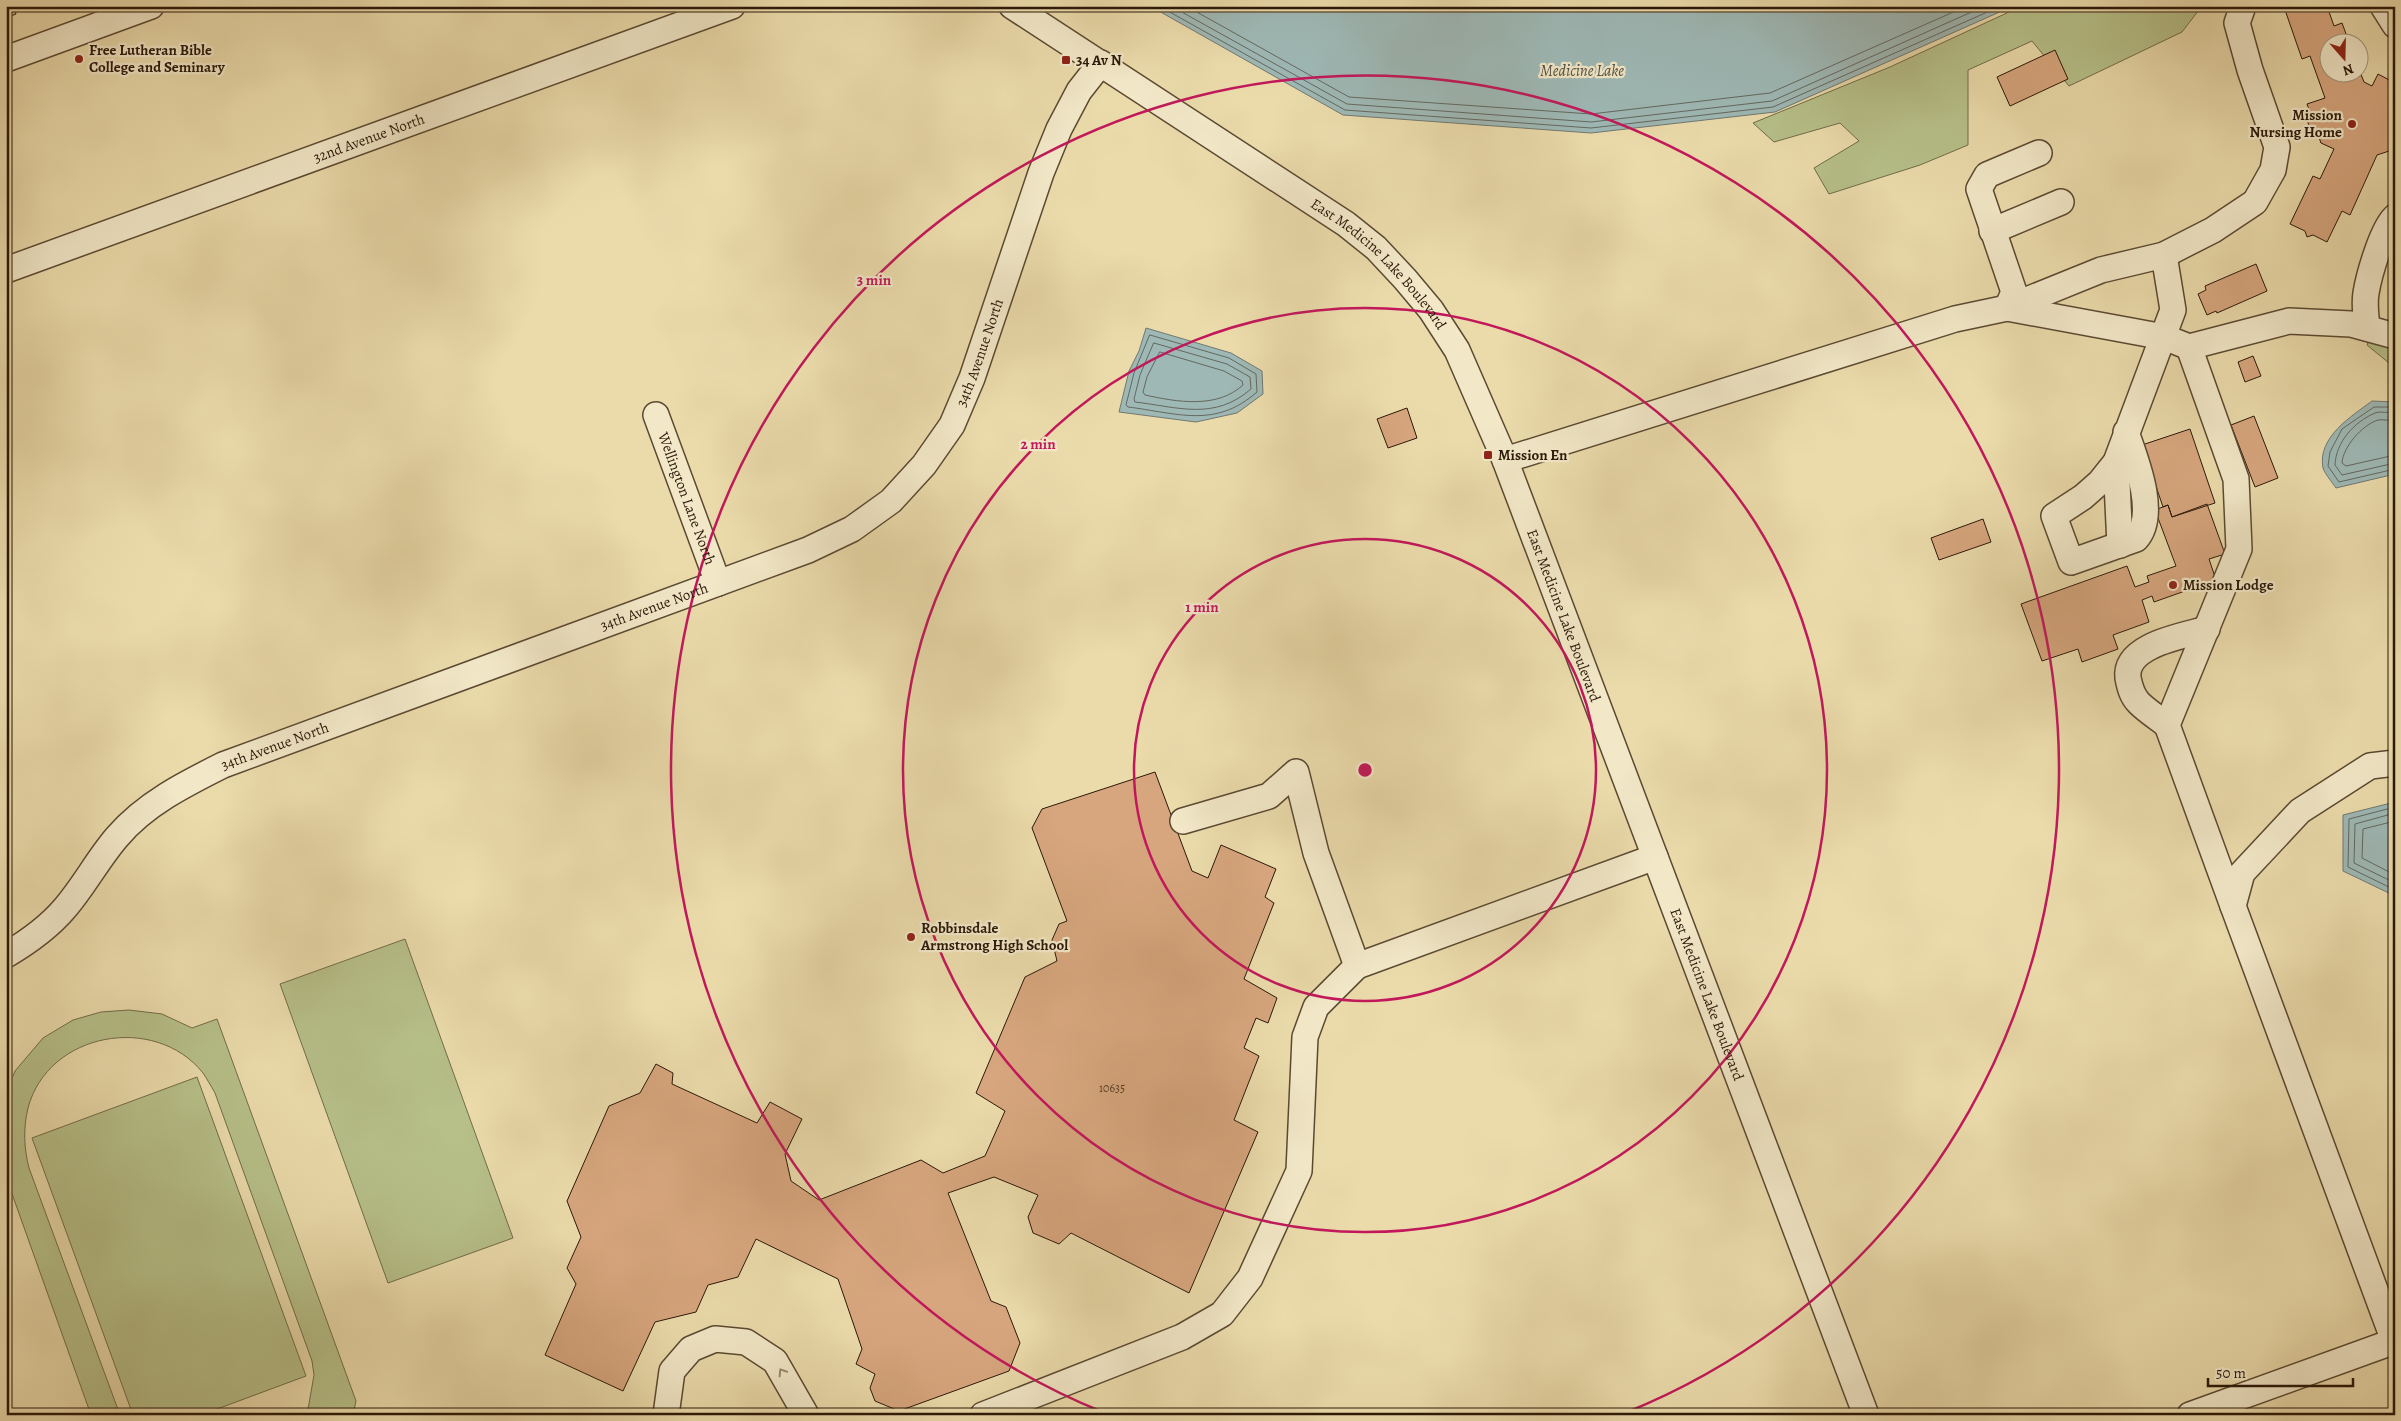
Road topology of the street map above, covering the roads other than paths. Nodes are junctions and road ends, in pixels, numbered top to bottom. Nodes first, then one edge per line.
1 (151, 6) edge
2 (732, 6) edge
3 (1012, 6) edge
4 (2243, 6) edge
5 (2383, 6) edge
6 (2395, 25) edge
7 (6, 59) edge
8 (1101, 63) junction
9 (2039, 154) dead end
10 (2061, 202) dead end
11 (2395, 217) edge
12 (1992, 231) junction
13 (2164, 255) junction
14 (6, 270) edge
15 (2007, 308) junction
16 (2367, 322) junction
17 (2395, 322) edge
18 (2395, 336) edge
19 (2164, 337) junction
20 (2188, 347) junction
21 (656, 415) dead end
22 (2126, 432) junction
23 (1505, 460) junction
24 (2116, 462) junction
25 (2120, 545) junction
26 (718, 583) junction
27 (2207, 629) junction
28 (2166, 725) junction
29 (2395, 763) edge
30 (1269, 796) junction
31 (1306, 813) junction
32 (1183, 821) dead end
33 (1655, 857) junction
34 (2233, 906) junction
35 (6, 955) edge
36 (1357, 966) junction
37 (2394, 1341) edge
38 (666, 1415) edge
39 (806, 1415) edge
40 (982, 1415) edge
41 (1866, 1415) edge
42 (2190, 1415) edge

1 - 7 street
2 - 14 street, 32nd Avenue North
3 - 8 street, East Medicine Lake Boulevard
4 - 13 street
5 - 6 street
8 - 23 street, East Medicine Lake Boulevard
8 - 26 street, 34th Avenue North
9 - 12 street
10 - 12 street
11 - 16 street
12 - 15 street
13 - 15 street
13 - 19 street
15 - 19 street
15 - 23 street
16 - 17 street
16 - 18 street
16 - 20 street
19 - 20 street
19 - 22 street
20 - 27 street
21 - 26 street, Wellington Lane North
22 - 24 street
22 - 25 street
23 - 33 street, East Medicine Lake Boulevard
24 - 25 street
24 - 25 street
26 - 35 street, 34th Avenue North
27 - 28 street
27 - 28 street
28 - 34 street
29 - 34 street
30 - 31 street
30 - 31 street
30 - 32 street
31 - 36 street
33 - 36 street
33 - 41 street, East Medicine Lake Boulevard
34 - 37 street
36 - 40 street
37 - 42 street
39 -> 38 street

